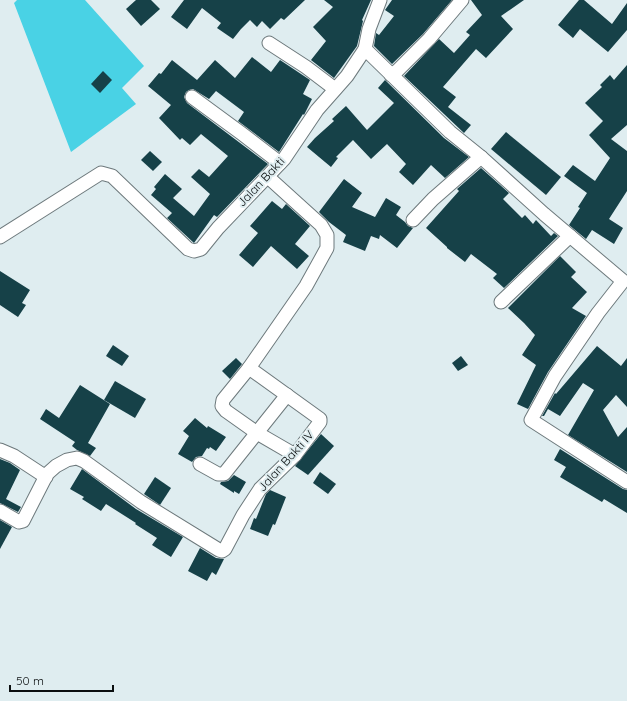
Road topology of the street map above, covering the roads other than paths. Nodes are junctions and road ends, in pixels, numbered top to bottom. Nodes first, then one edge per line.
1 (462, 0) edge
2 (376, 2) edge
3 (269, 44) dead end
4 (365, 49) junction
5 (391, 75) junction
6 (335, 89) junction
7 (192, 97) dead end
8 (481, 157) junction
9 (280, 163) junction
10 (268, 177) junction
11 (413, 220) dead end
12 (570, 236) junction
13 (0, 237) edge
14 (625, 283) edge
15 (501, 302) dead end
16 (249, 368) junction
17 (287, 395) junction
18 (257, 433) junction
19 (0, 450) edge
20 (295, 455) junction
21 (200, 464) dead end
22 (46, 477) junction
23 (627, 482) edge
24 (0, 511) edge

1 - 5 street
2 - 4 street, Jalan Bakti
3 - 6 street
4 - 5 street
4 - 6 street, Jalan Bakti
5 - 8 street
6 - 9 street, Jalan Bakti
7 - 9 street
8 - 11 street
8 - 12 street
9 - 10 street, Jalan Bakti
10 - 13 street, Jalan Bakti
10 - 16 street
12 - 14 street
12 - 15 street
14 - 23 street
16 - 17 street, Jalan Bakti IV
16 - 18 street
17 - 18 street
17 - 20 street, Jalan Bakti IV
18 - 20 street
18 - 21 street
19 - 22 street
20 - 22 street, Jalan Bakti IV
22 - 24 street

